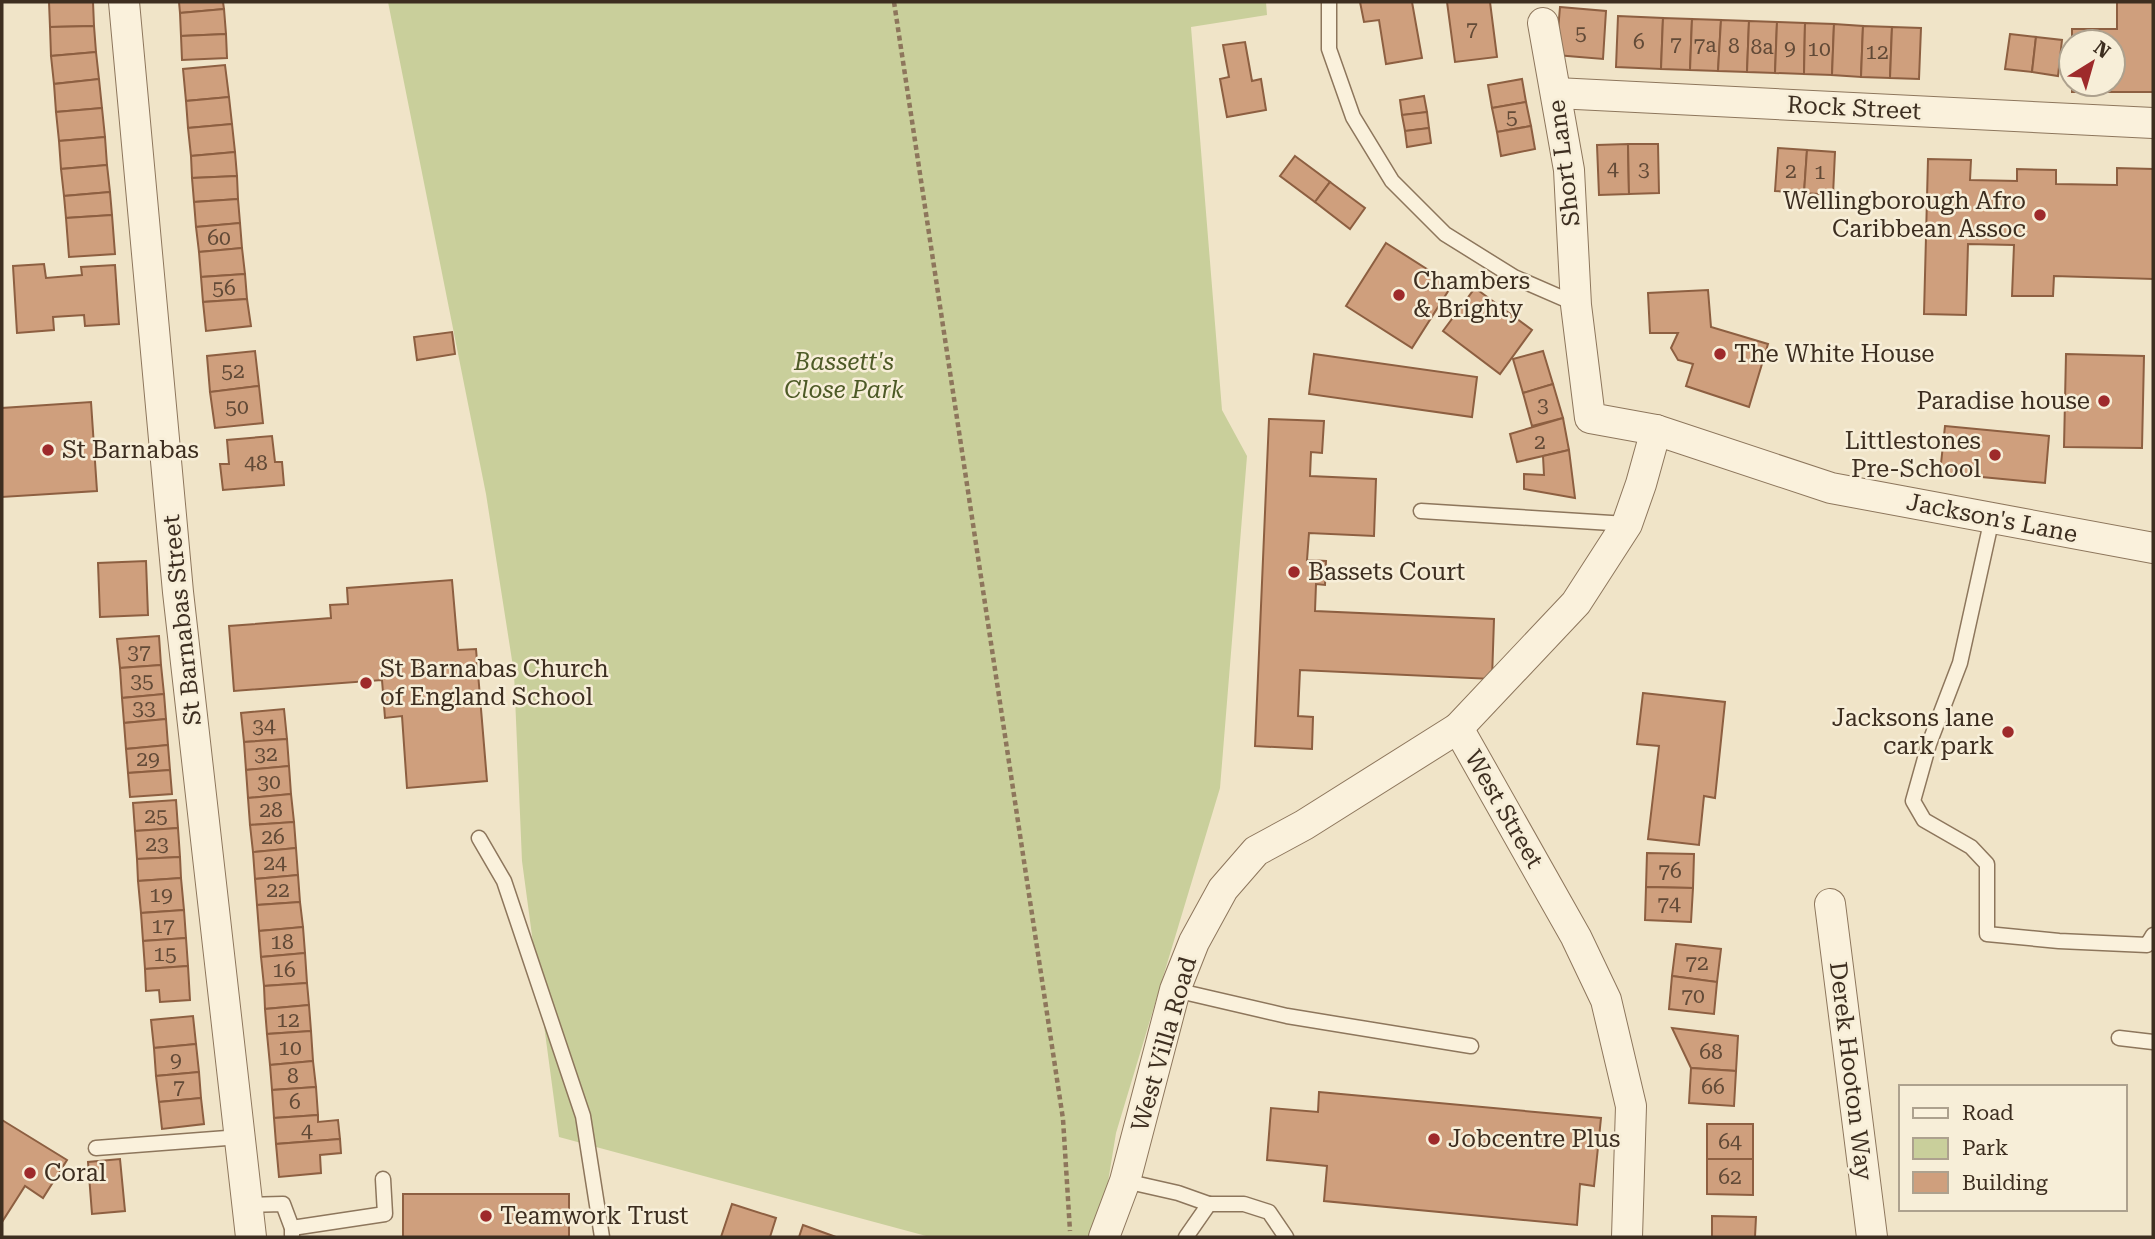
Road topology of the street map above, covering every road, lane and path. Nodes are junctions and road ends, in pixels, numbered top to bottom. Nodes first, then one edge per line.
1 (124, 2) edge
2 (894, 2) edge
3 (1329, 2) edge
4 (1543, 23) dead end
5 (1556, 93) junction
6 (2153, 123) edge
7 (1576, 305) junction
8 (1590, 418) joint
9 (1656, 430) junction
10 (1421, 511) dead end
11 (1992, 518) junction
12 (1627, 524) junction
13 (2153, 548) edge
14 (1458, 729) junction
15 (479, 838) dead end
16 (1830, 904) dead end
17 (2153, 935) edge
18 (1175, 989) junction
19 (2119, 1038) dead end
20 (2153, 1042) edge
21 (1471, 1046) dead end
22 (240, 1136) junction
23 (96, 1148) dead end
24 (383, 1179) dead end
25 (1125, 1181) junction
26 (247, 1205) junction
27 (1209, 1205) junction
28 (292, 1233) edge
29 (251, 1237) edge
30 (602, 1237) edge
31 (1074, 1237) edge
32 (1104, 1237) edge
33 (1186, 1237) edge
34 (1286, 1237) edge
35 (1627, 1237) edge
36 (1872, 1237) edge

1 - 22 street, St Barnabas Street
2 - 31 path
3 - 7 lane
4 - 5 street, Short Lane
5 - 6 street, Rock Street
5 - 7 street, Short Lane
7 - 8 street, Short Lane
8 - 9 street, Jackson's Lane
9 - 11 street, Jackson's Lane
9 - 12 street, West Street
10 - 12 lane
11 - 13 street, Jackson's Lane
11 - 17 lane
12 - 14 street, West Street
14 - 18 street, West Villa Road
14 - 35 street, West Street
15 - 30 lane
16 - 36 street, Derek Hooton Way
18 - 21 lane
18 - 25 street, West Villa Road
19 - 20 lane
22 - 23 lane
22 - 26 street, St Barnabas Street
24 - 28 lane
25 - 27 lane
25 - 32 street, West Villa Road
26 - 28 lane
26 - 29 street, St Barnabas Street
27 - 33 lane
27 - 34 lane

